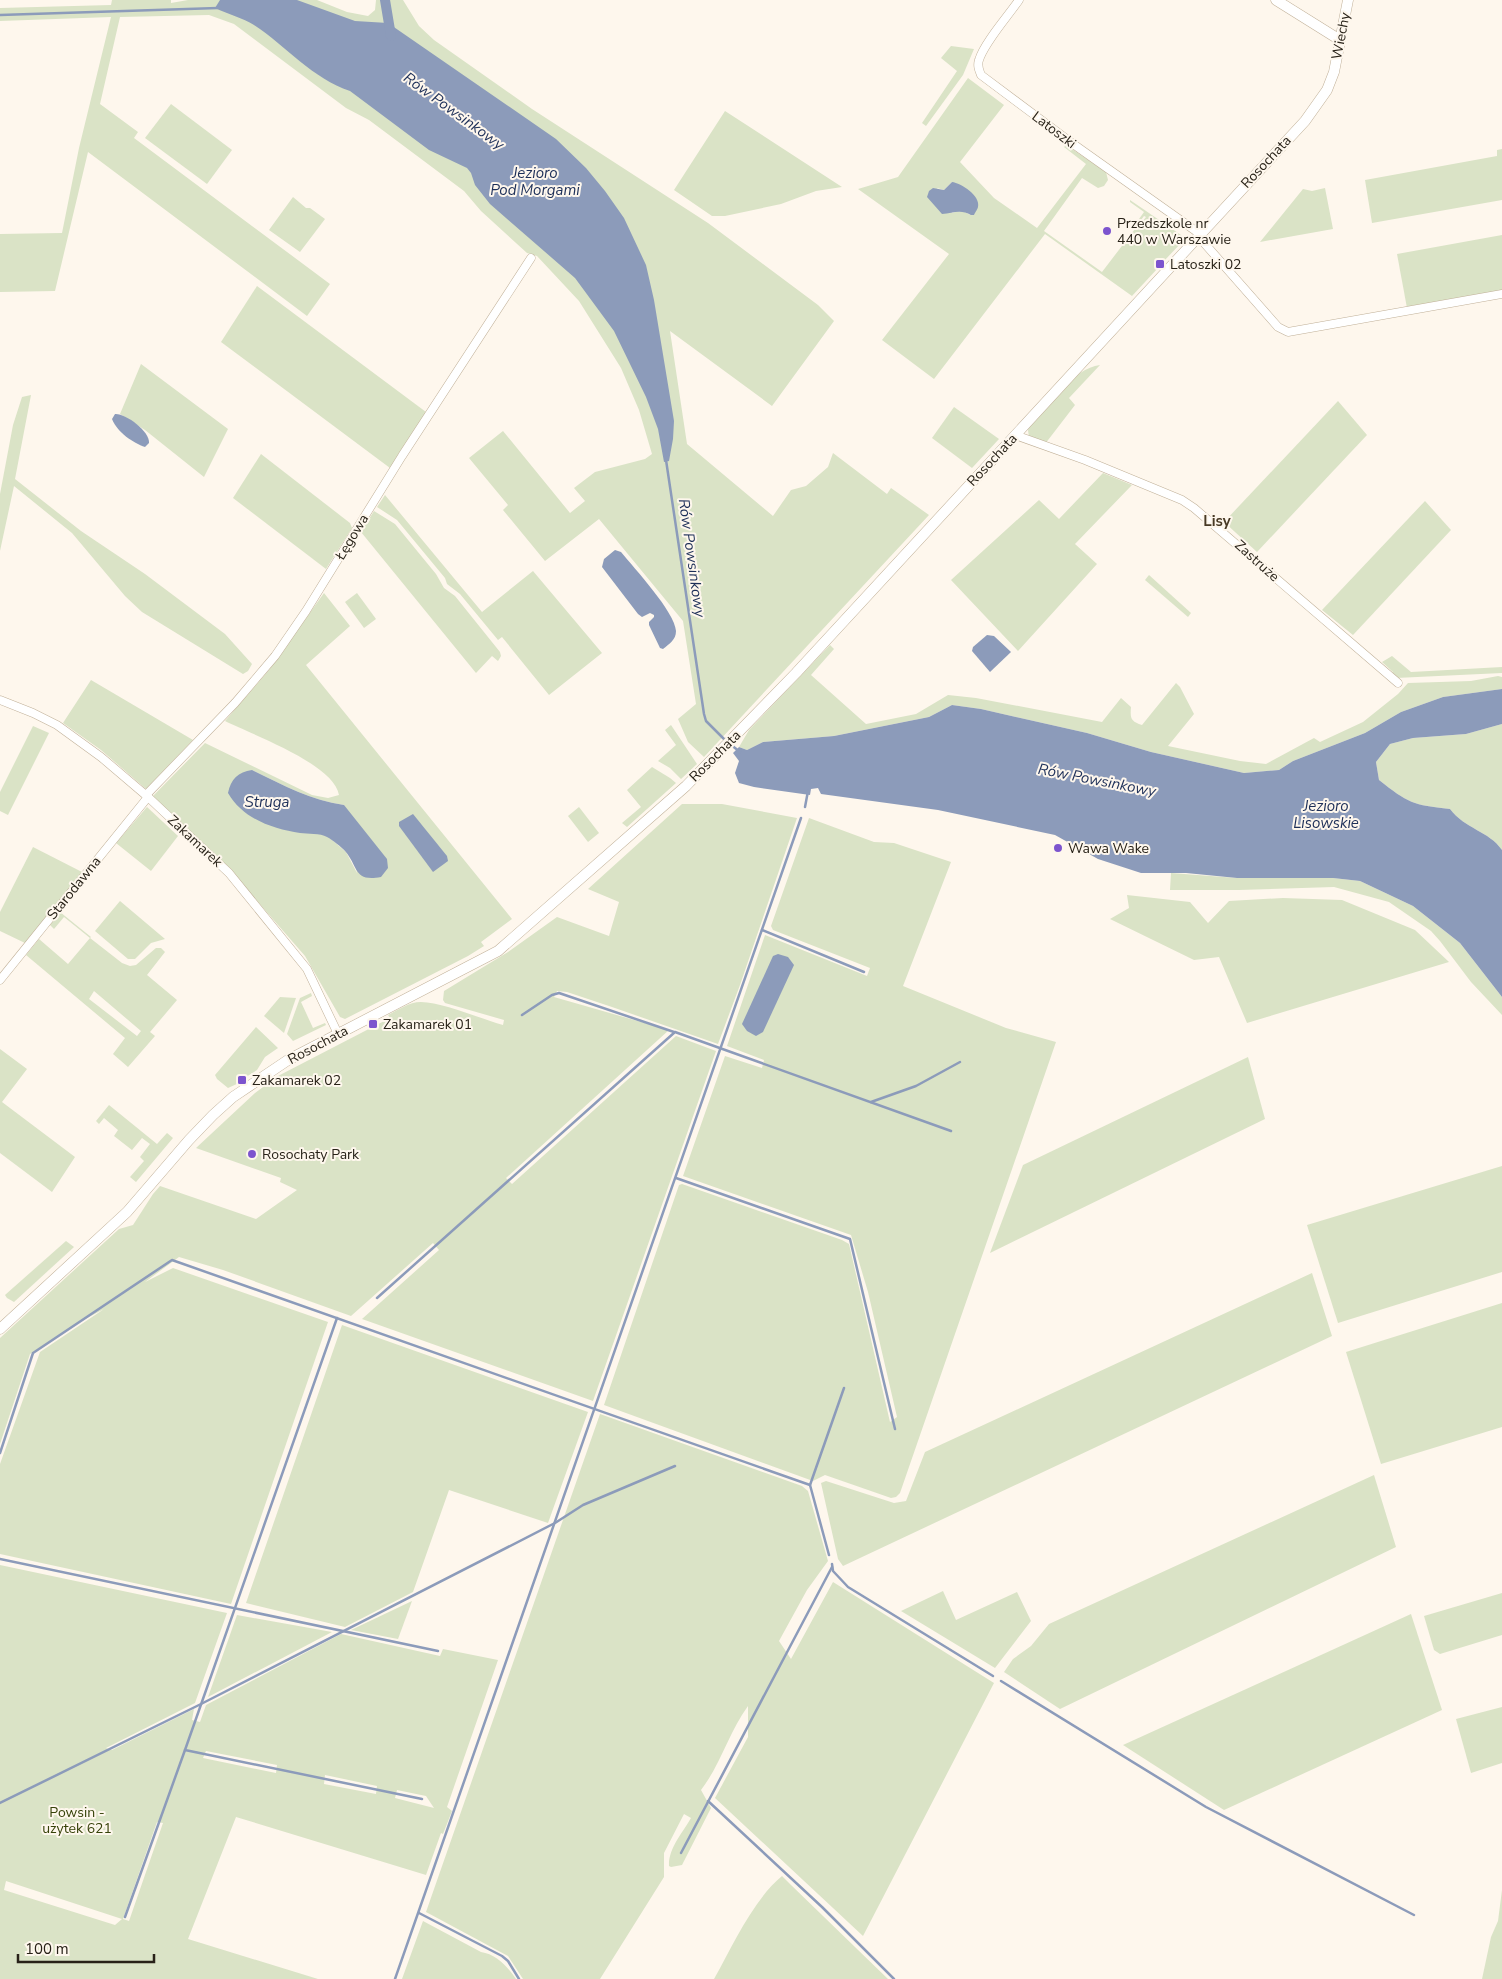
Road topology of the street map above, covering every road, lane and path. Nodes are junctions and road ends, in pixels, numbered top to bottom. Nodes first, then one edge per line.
1 (1019, 0) edge
2 (1276, 0) edge
3 (1348, 0) edge
4 (1340, 40) junction
5 (1334, 72) joint
6 (1199, 235) junction
7 (531, 258) dead end
8 (1502, 294) edge
9 (1015, 435) junction
10 (1398, 683) dead end
11 (0, 700) edge
12 (147, 796) junction
13 (0, 980) edge
14 (338, 1034) junction
15 (0, 1329) edge

1 - 6 street, Latoszki
2 - 4 street
3 - 4 street, Wiechy
4 - 5 street, Wiechy
5 - 6 street, Rosochata
6 - 8 street, Latoszki
6 - 9 street, Rosochata
7 - 12 street, Łęgowa
9 - 10 street, Zastruże
9 - 14 street, Rosochata
11 - 12 street, Zakamarek
12 - 13 street, Starodawna
12 - 14 street, Zakamarek
14 - 15 street, Rosochata

